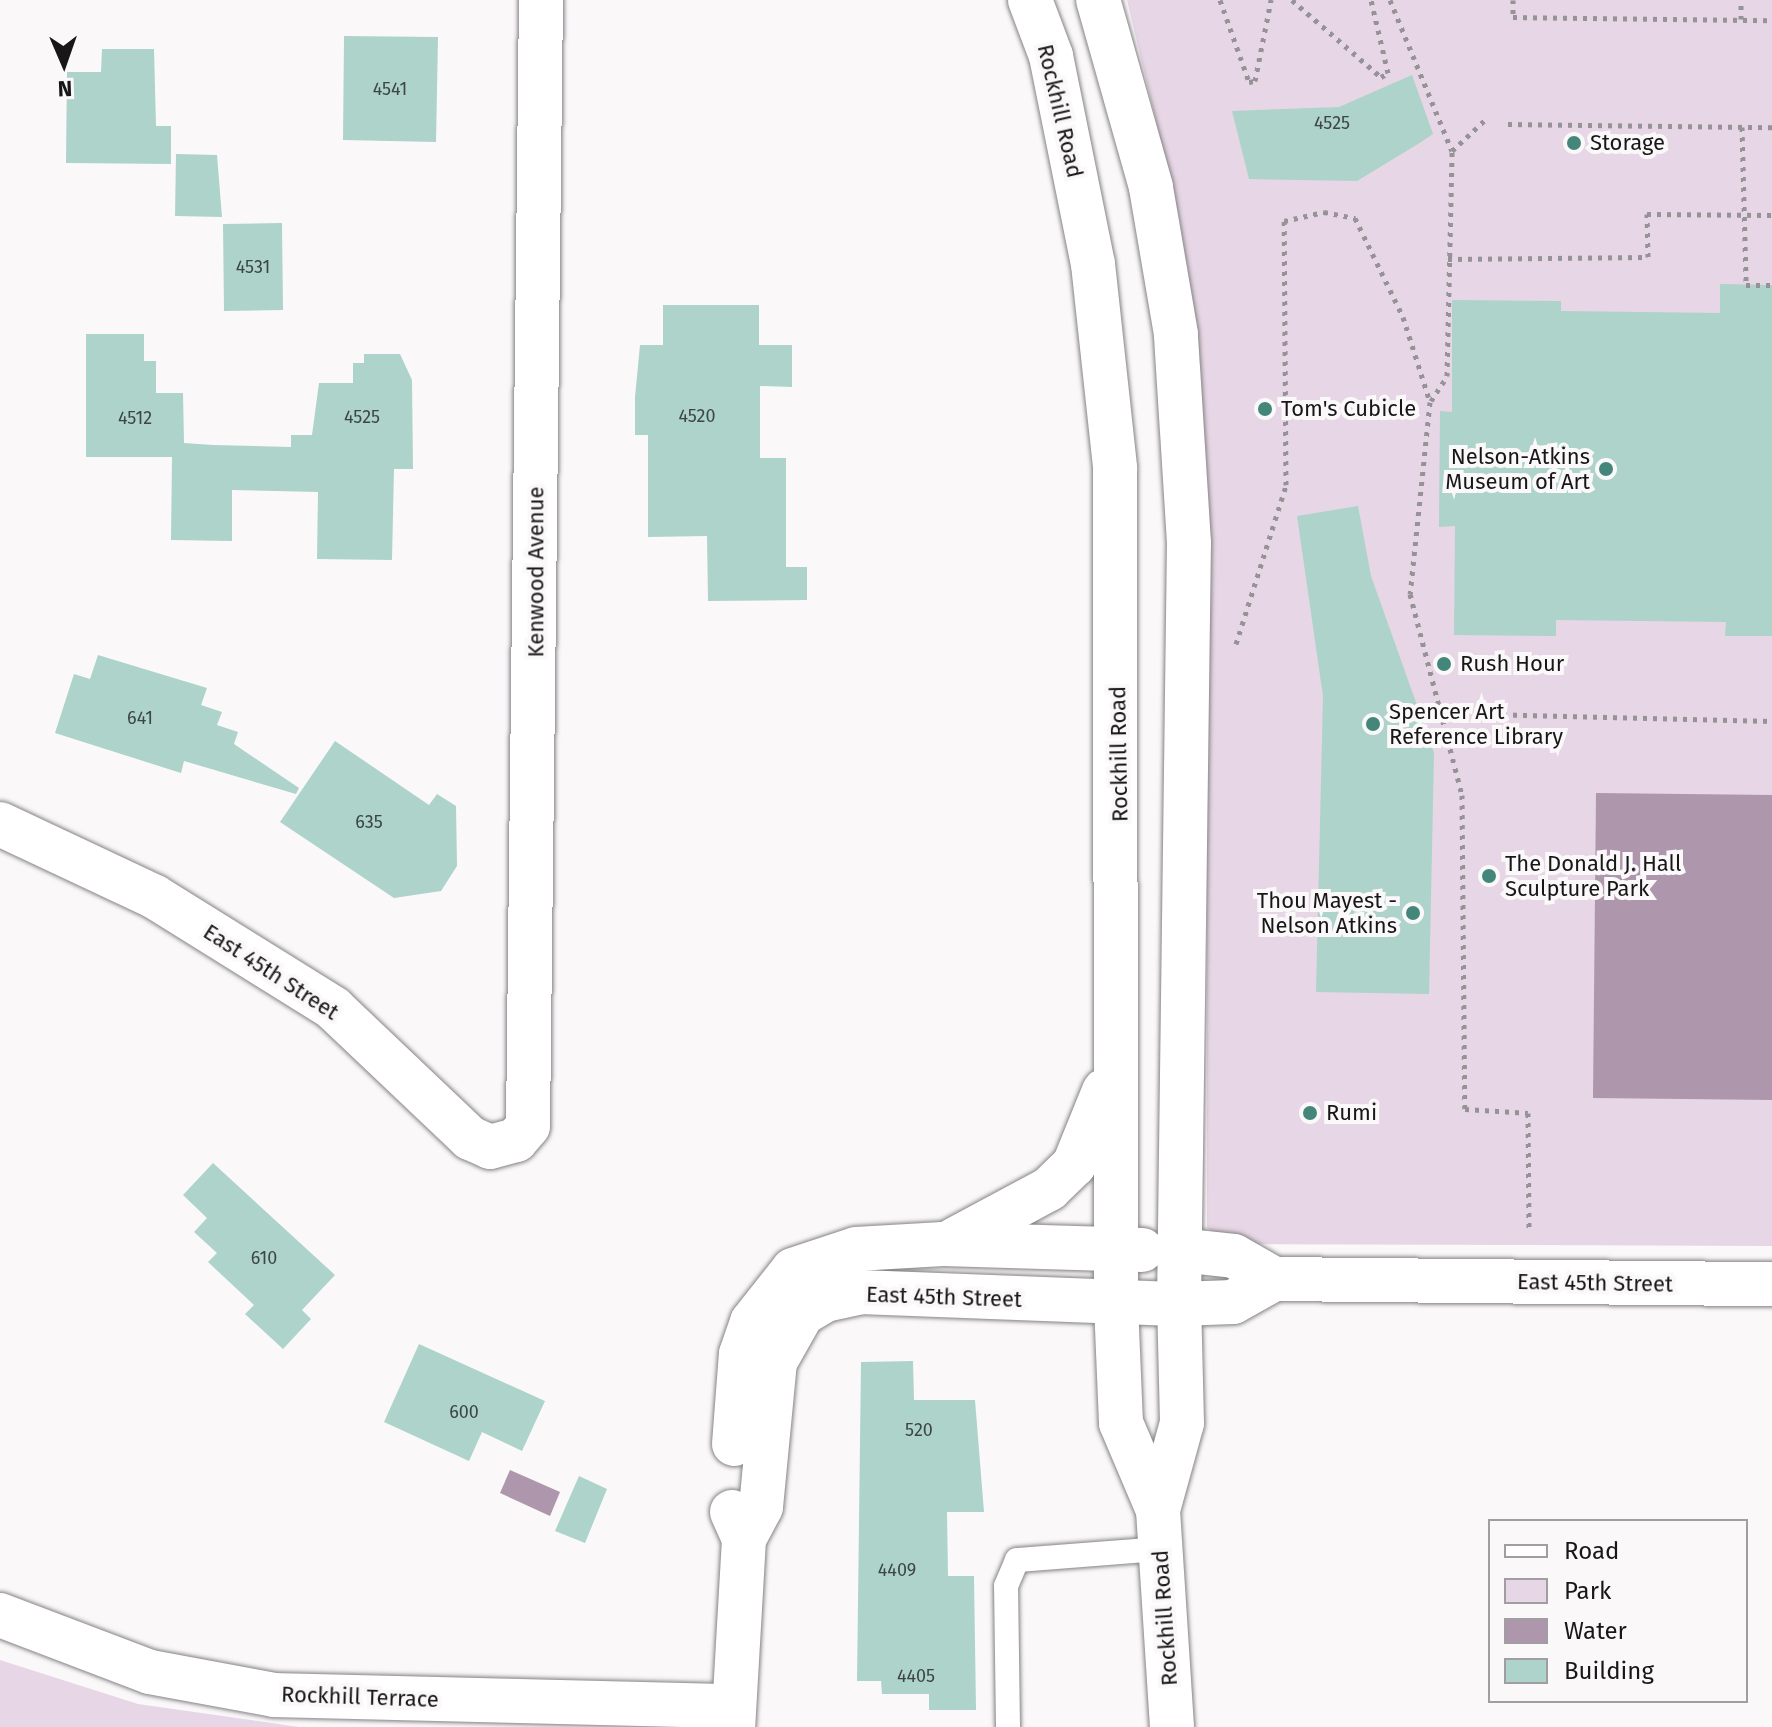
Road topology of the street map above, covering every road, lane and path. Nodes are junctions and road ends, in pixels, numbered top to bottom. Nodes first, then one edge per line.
1 (541, 0) edge
2 (1030, 0) edge
3 (1098, 0) edge
4 (1271, 0) edge
5 (1292, 0) edge
6 (1371, 0) edge
7 (1390, 0) edge
8 (1513, 0) edge
9 (1741, 0) edge
10 (1220, 1) edge
11 (1741, 19) junction
12 (1772, 20) edge
13 (1486, 119) dead end
14 (1508, 124) dead end
15 (1742, 127) junction
16 (1772, 127) edge
17 (1452, 151) junction
18 (1744, 214) junction
19 (1772, 215) edge
20 (1448, 259) junction
21 (1772, 285) edge
22 (1430, 402) junction
23 (1236, 644) dead end
24 (1443, 713) junction
25 (1772, 721) edge
26 (0, 824) edge
27 (1115, 1050) junction
28 (516, 1140) joint
29 (1529, 1229) dead end
30 (943, 1244) junction
31 (1115, 1250) junction
32 (1179, 1250) junction
33 (1274, 1279) junction
34 (1772, 1284) edge
35 (1116, 1304) junction
36 (1179, 1304) junction
37 (1159, 1529) junction
38 (744, 1539) junction
39 (0, 1615) edge
40 (733, 1717) edge
41 (1008, 1727) edge
42 (1172, 1727) edge

1 - 28 main road, Kenwood Avenue
2 - 27 main road, Rockhill Road
3 - 32 main road, Rockhill Road
4 - 10 path
5 - 6 path
7 - 17 path
8 - 11 path
9 - 11 path
11 - 12 path
13 - 17 path
14 - 15 path
15 - 16 path
15 - 18 path
17 - 20 path
18 - 19 path
18 - 20 path
18 - 21 path
20 - 22 path
22 - 23 path
22 - 24 path
24 - 25 path
24 - 29 path
26 - 28 main road, East 45th Street
27 - 30 main road
27 - 31 main road, Rockhill Road
30 - 31 main road, East 45th Street
30 - 38 main road
31 - 32 main road, East 45th Street
31 - 35 main road, Rockhill Road
32 - 33 main road, East 45th Street
32 - 36 main road, Rockhill Road
33 - 34 main road, East 45th Street
33 - 36 main road, East 45th Street
35 - 36 main road, East 45th Street
35 - 37 main road, Rockhill Road
35 - 38 main road, East 45th Street
36 - 37 main road, Rockhill Road
37 - 41 lane
37 - 42 main road, Rockhill Road
38 - 40 main road
39 - 40 main road, Rockhill Terrace

